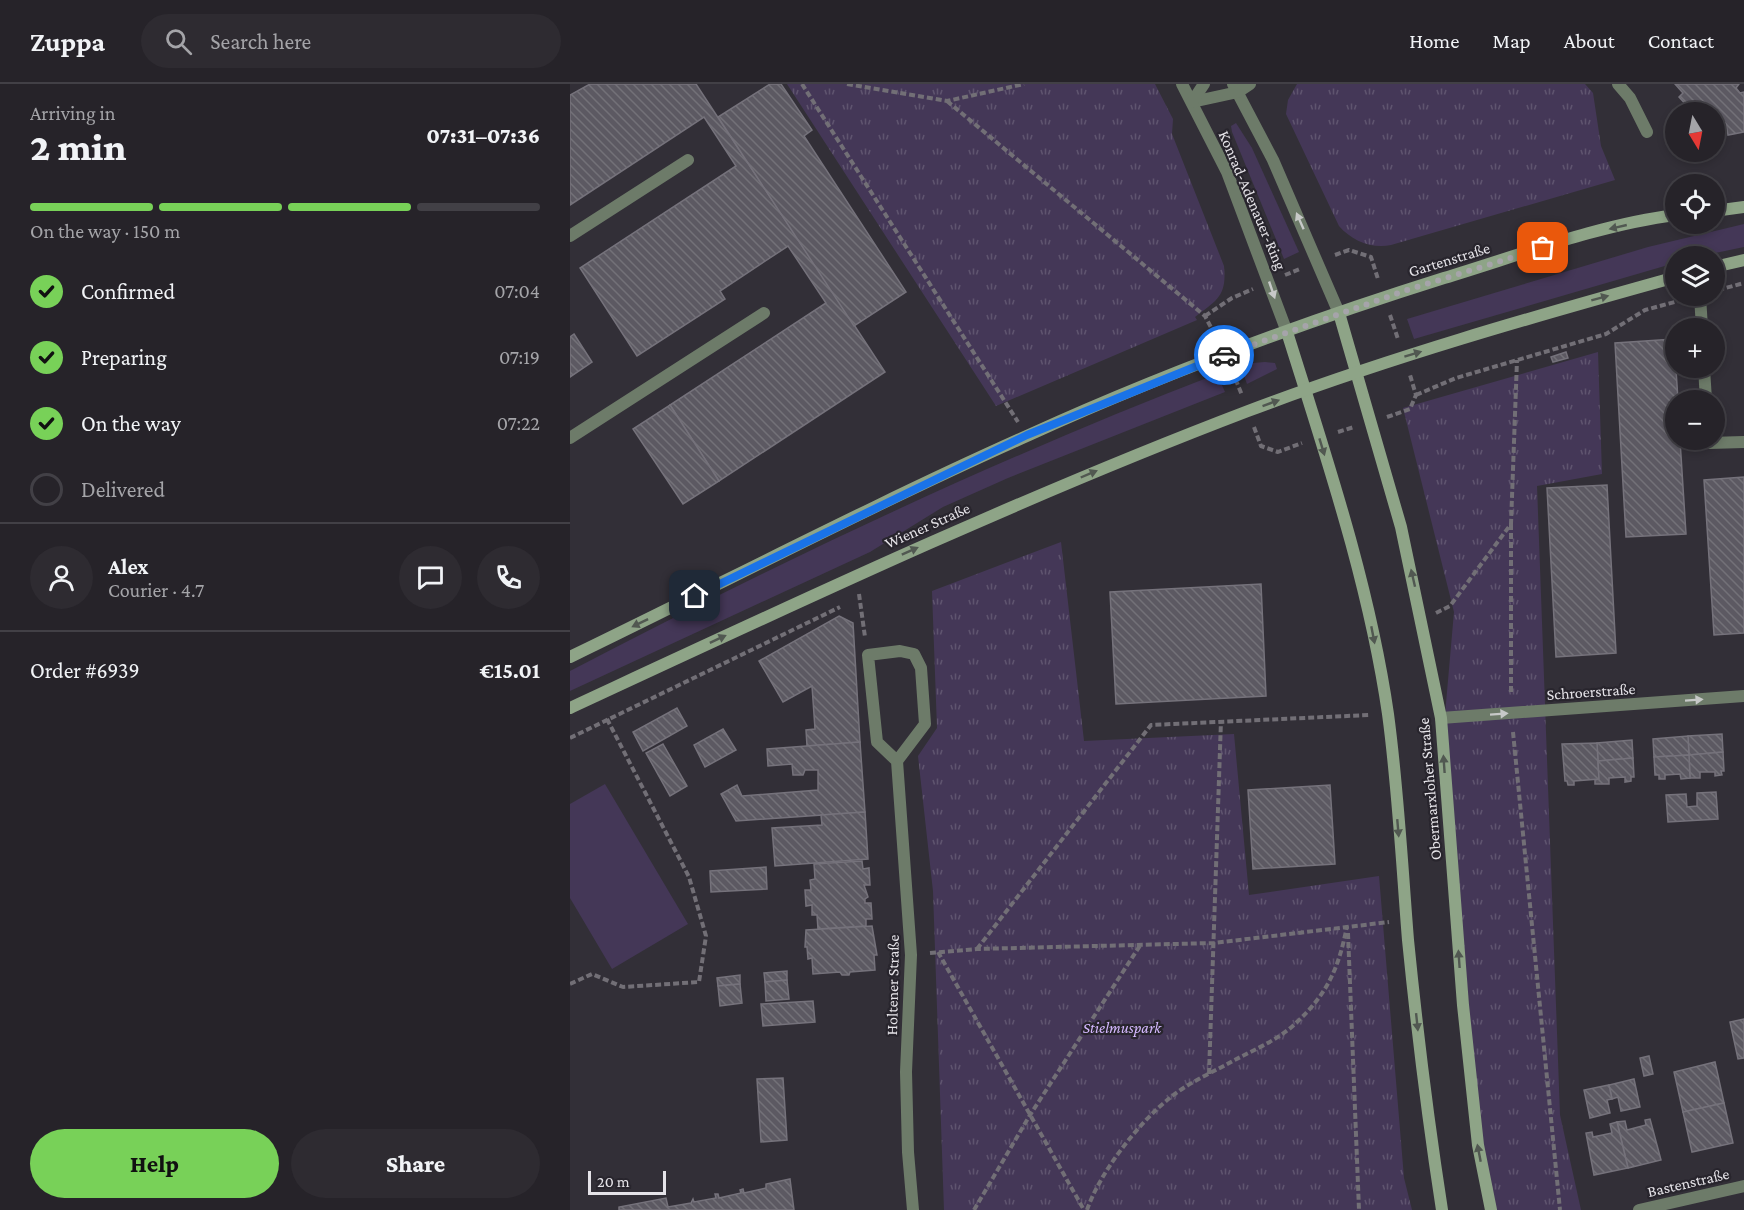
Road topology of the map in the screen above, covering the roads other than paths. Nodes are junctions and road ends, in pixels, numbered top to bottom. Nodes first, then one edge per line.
1 (1182, 84) edge
2 (1204, 84) edge
3 (1250, 84) edge
4 (1618, 84) edge
5 (1235, 88) edge
6 (1192, 102) junction
7 (1647, 132) dead end
8 (688, 160) dead end
9 (1744, 207) edge
10 (1725, 210) edge
11 (1665, 217) edge
12 (570, 236) edge
13 (1744, 260) edge
14 (1725, 264) edge
15 (1665, 280) edge
16 (764, 313) dead end
17 (1339, 314) junction
18 (1287, 332) junction
19 (1358, 372) junction
20 (1305, 391) junction
21 (570, 438) edge
22 (1744, 442) edge
23 (1725, 443) edge
24 (570, 657) edge
25 (1744, 696) edge
26 (570, 708) edge
27 (1441, 718) junction
28 (897, 761) junction
29 (1744, 1186) edge
30 (914, 1210) edge
31 (1442, 1210) edge
32 (1491, 1210) edge
33 (1639, 1210) edge

1 - 6 street, Konrad-Adenauer-Ring
2 - 6 street
3 - 5 street
4 - 7 street
5 - 6 street
17 -> 5 street, Konrad-Adenauer-Ring
6 -> 18 street, Konrad-Adenauer-Ring
8 - 12 street
9 - 10 street
11 -> 17 street, Gartenstraße
13 - 14 street
19 -> 15 street
16 - 21 street
17 - 18 street, Gartenstraße
17 - 19 street, Obermarxloher Straße
18 - 20 street, Obermarxloher Straße
18 -> 24 street
19 - 20 street, Wiener Straße
27 -> 19 street, Obermarxloher Straße
26 -> 20 street, Wiener Straße
20 -> 31 street, Obermarxloher Straße
22 - 23 street
27 -> 25 street, Schroerstraße
32 -> 27 street, Obermarxloher Straße
28 - 28 street
28 - 30 street, Holtener Straße
29 - 33 street, Bastenstraße

